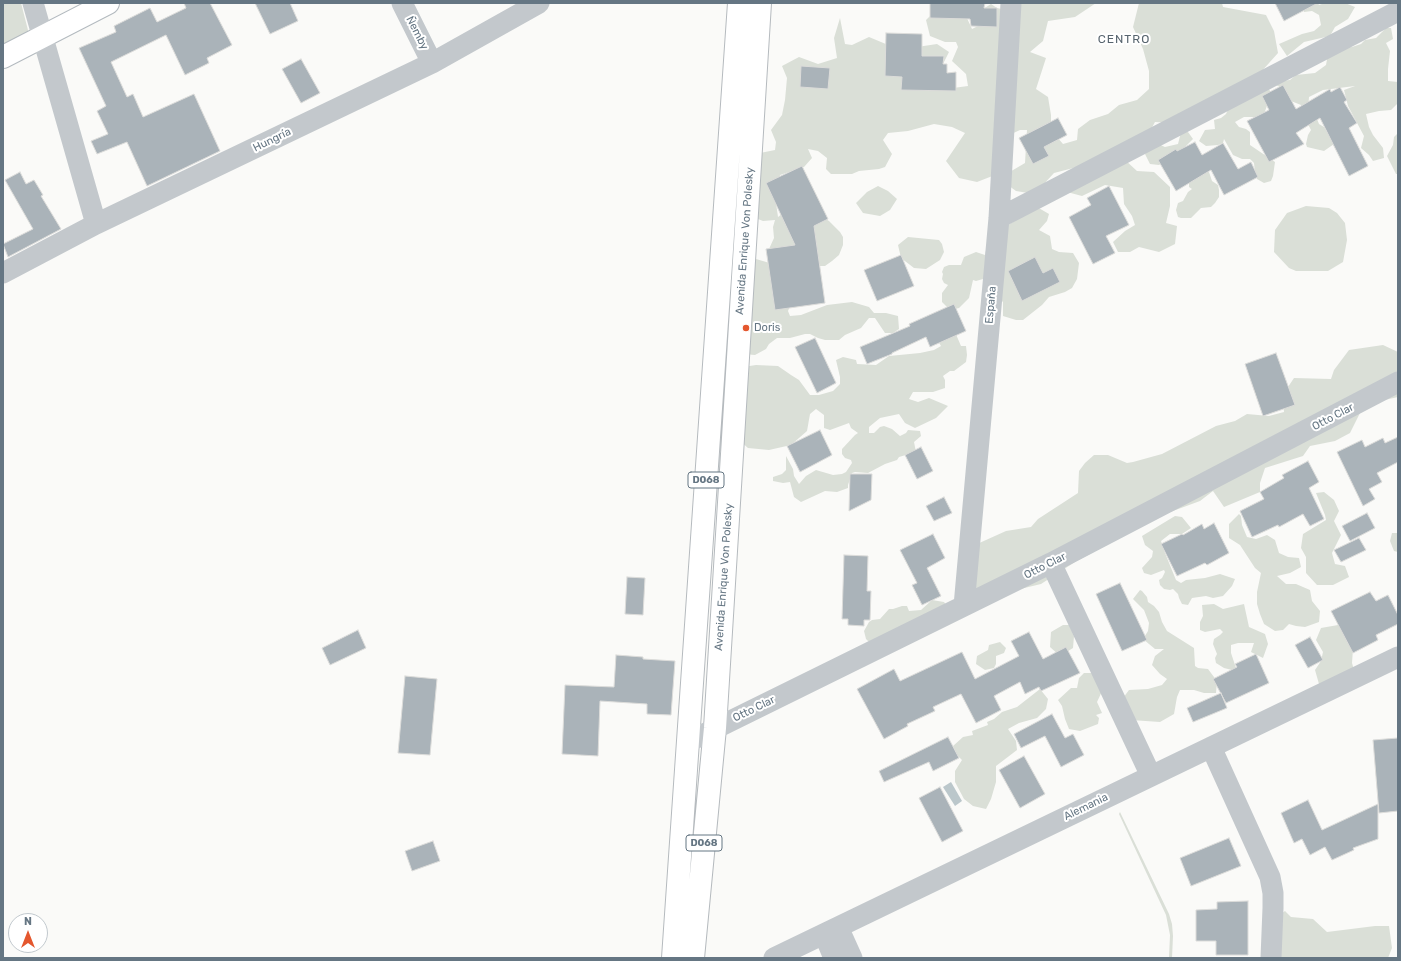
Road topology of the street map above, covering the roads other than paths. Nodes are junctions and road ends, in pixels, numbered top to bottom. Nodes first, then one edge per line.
1 (33, 3) edge
2 (108, 3) edge
3 (402, 3) edge
4 (539, 3) edge
5 (739, 3) edge
6 (760, 3) edge
7 (1011, 3) edge
8 (1398, 11) edge
9 (42, 37) junction
10 (3, 57) edge
11 (432, 63) junction
12 (999, 218) junction
13 (96, 224) junction
14 (3, 273) edge
15 (1398, 382) edge
16 (1051, 563) junction
17 (964, 606) junction
18 (1398, 657) edge
19 (715, 728) junction
20 (688, 742) junction
21 (1211, 747) junction
22 (1151, 776) junction
23 (831, 931) junction
24 (674, 958) edge
25 (693, 958) edge
26 (774, 958) edge
27 (834, 958) edge
28 (852, 958) edge
29 (1271, 958) edge

1 - 9 street
2 - 9 main road
3 - 11 street, Ñemby
4 - 11 street, Hungría
5 - 20 main road, Avenida Enrique Von Polesky / D068
6 - 19 main road, Avenida Enrique Von Polesky / D068
7 - 12 street, España
8 - 12 street
9 - 10 main road
9 - 13 street
11 - 13 street, Hungría
12 - 17 street, España
13 - 14 street, Hungría
15 - 16 street, Otto Clar
16 - 17 street, Otto Clar
16 - 22 street
17 - 19 street, Otto Clar
18 - 21 street, Alemania
19 - 20 street, Otto Clar
19 - 25 main road, Avenida Enrique Von Polesky / D068
20 - 24 main road, Avenida Enrique Von Polesky / D068
21 - 22 street, Alemania
21 - 29 street
22 - 23 street, Alemania
23 - 26 street, Alemania
23 - 27 street
23 - 28 street

